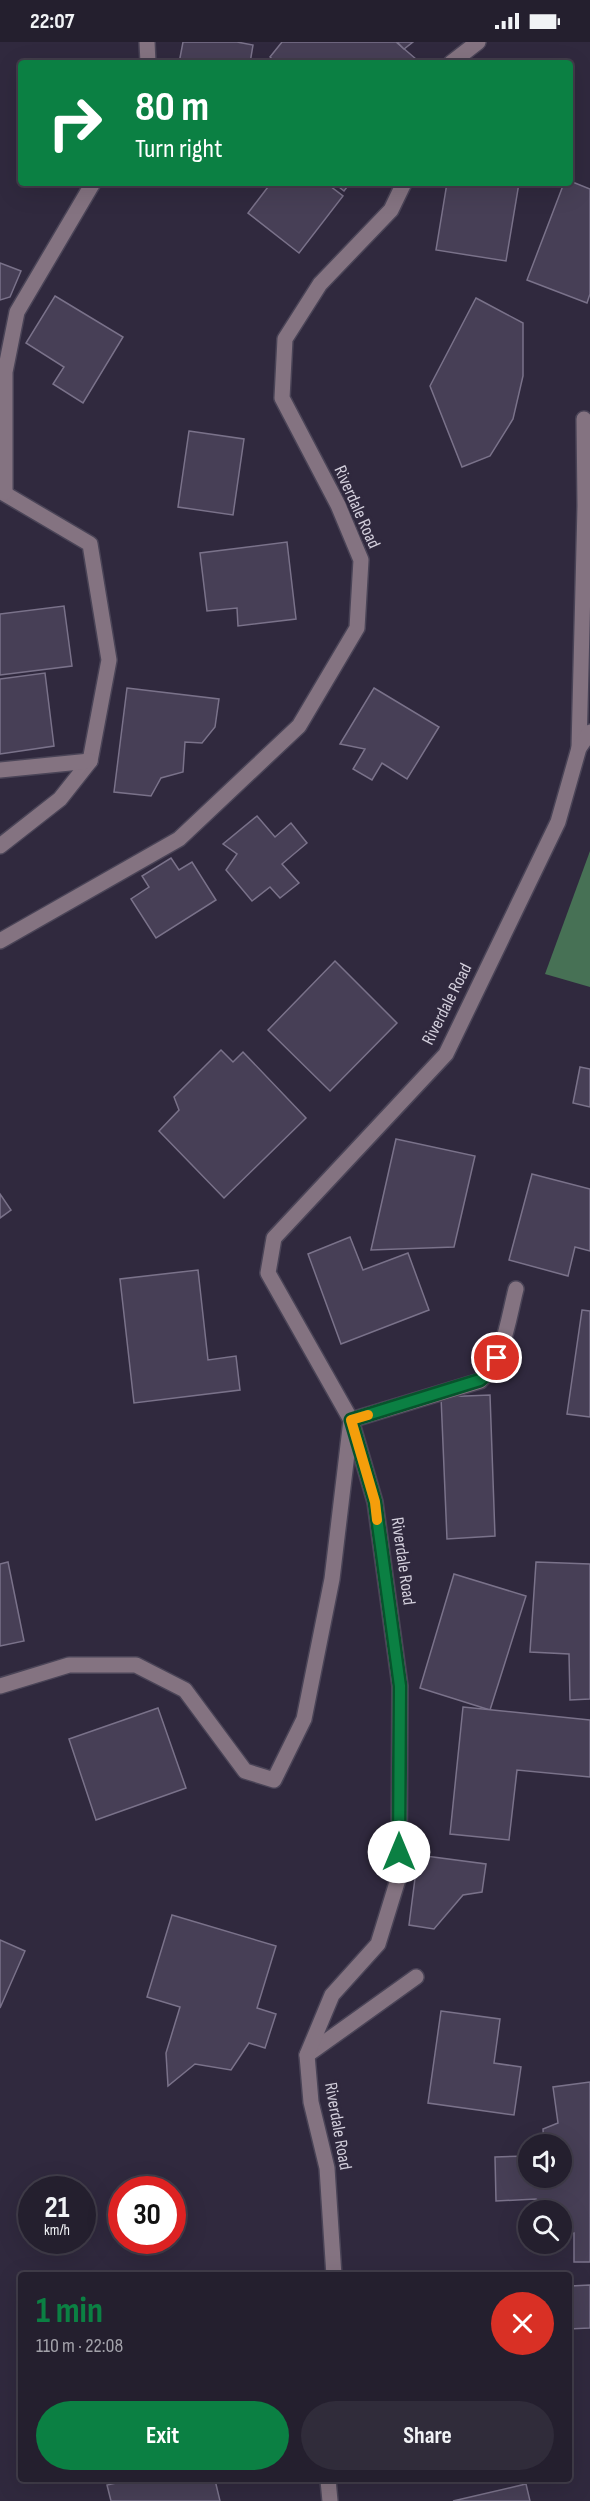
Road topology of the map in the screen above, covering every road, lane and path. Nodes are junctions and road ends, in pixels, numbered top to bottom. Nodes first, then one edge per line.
1 (147, 42) edge
2 (478, 42) edge
3 (148, 60) edge
4 (455, 60) edge
5 (91, 186) edge
6 (403, 186) edge
7 (584, 419) dead end
8 (3, 492) edge
9 (590, 732) edge
10 (579, 748) junction
11 (90, 761) junction
12 (0, 770) edge
13 (0, 846) edge
14 (0, 941) edge
15 (516, 1289) dead end
16 (351, 1420) junction
17 (0, 1686) edge
18 (416, 1977) dead end
19 (307, 2055) junction
20 (334, 2272) edge
21 (328, 2482) edge
22 (330, 2501) edge

1 - 3 street
2 - 4 street
5 - 8 street
6 - 14 street, Riverdale Road
7 - 10 street
8 - 11 street
9 - 10 street, Riverdale Road
10 - 16 street, Riverdale Road
11 - 12 street
11 - 13 street
15 - 16 street
16 - 17 street
16 - 19 street, Riverdale Road
18 - 19 street
19 - 20 street, Riverdale Road
21 - 22 street

